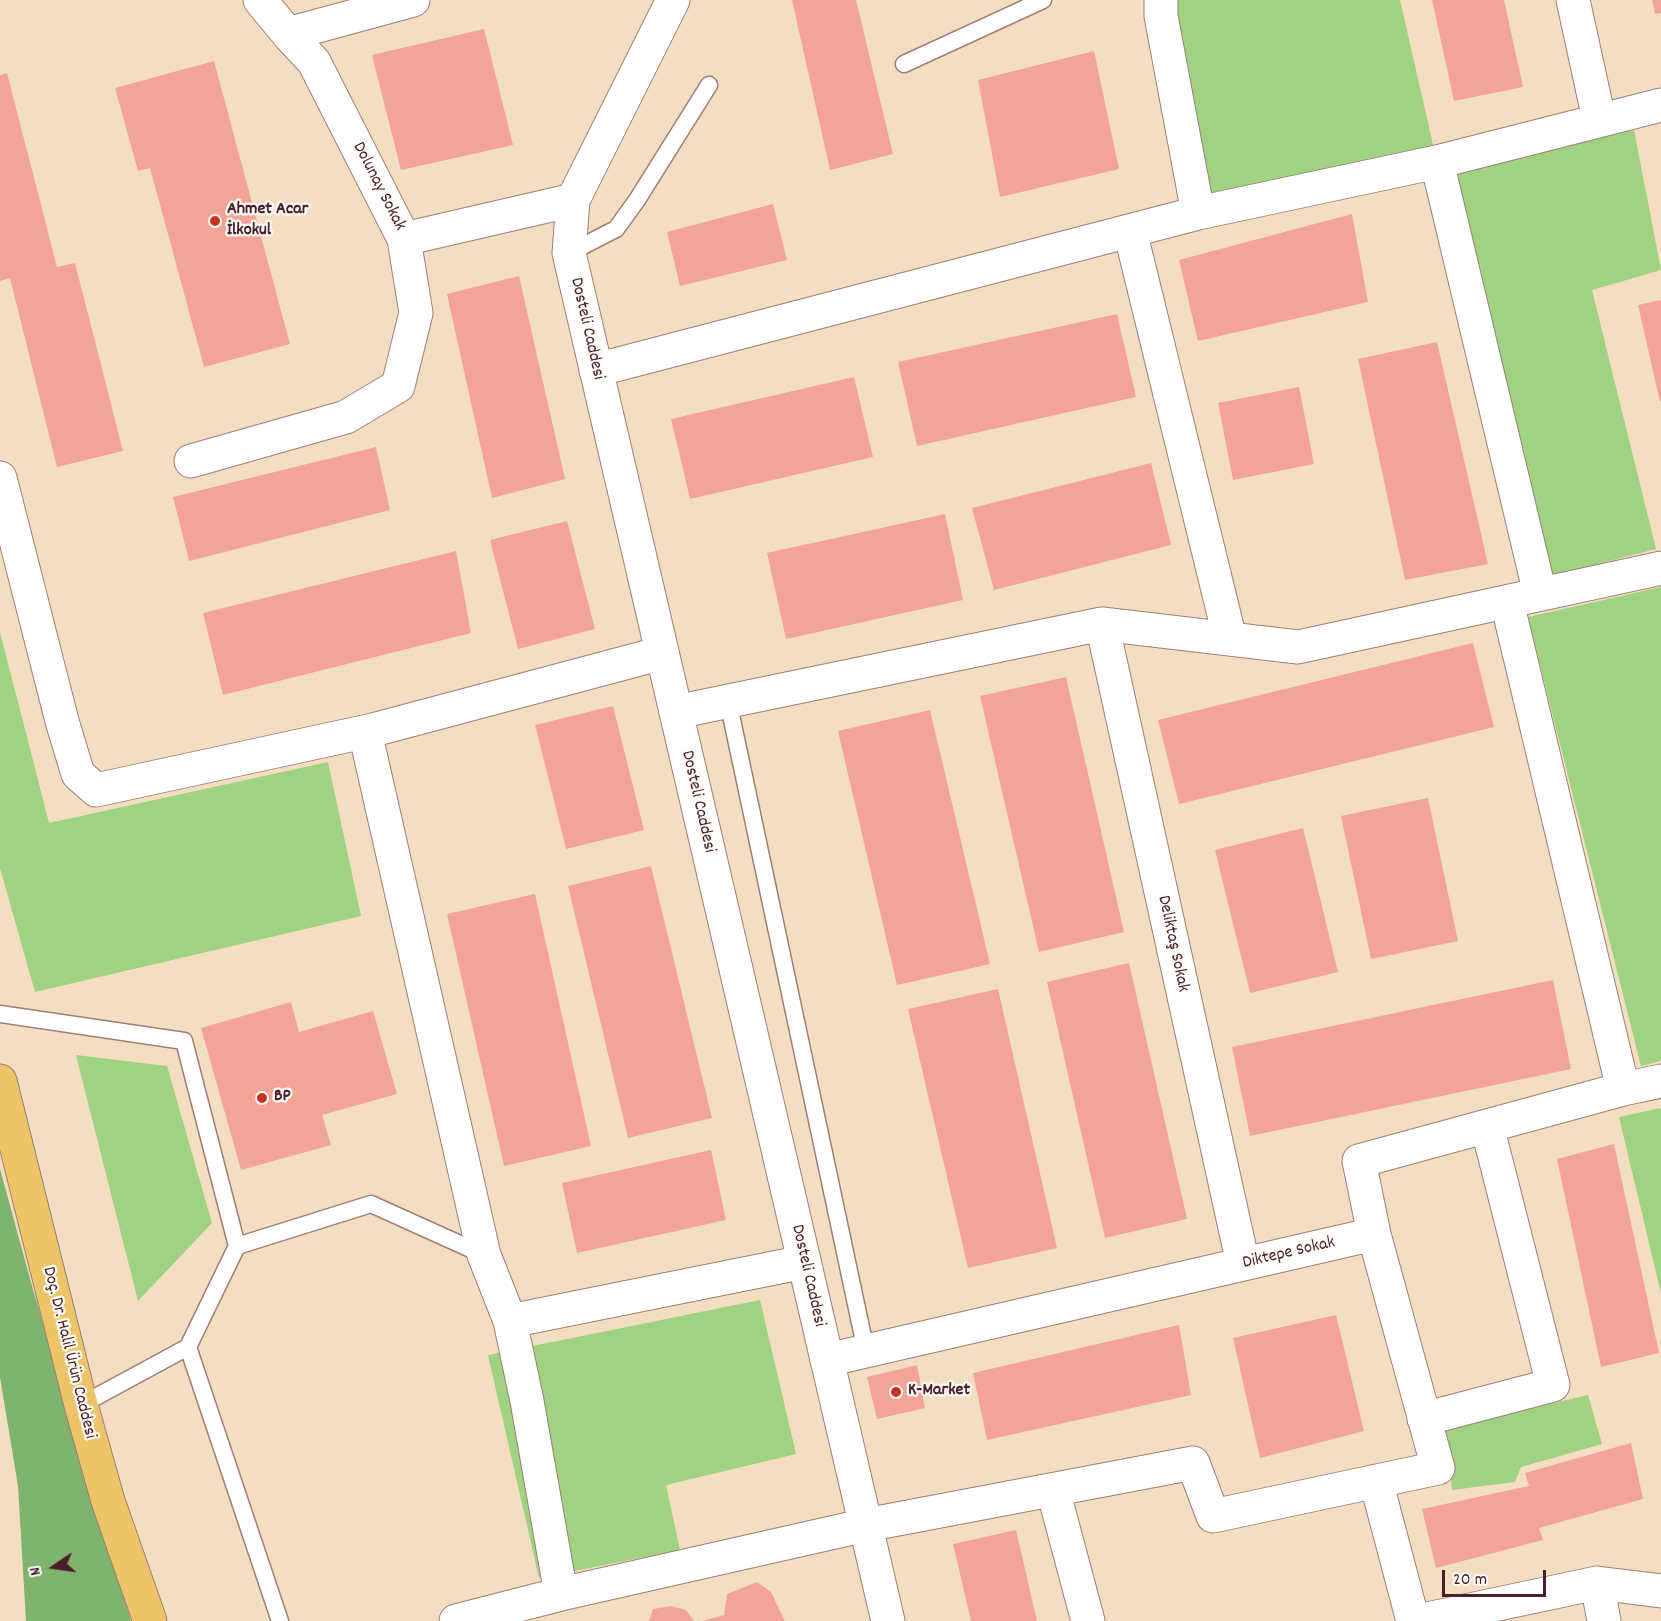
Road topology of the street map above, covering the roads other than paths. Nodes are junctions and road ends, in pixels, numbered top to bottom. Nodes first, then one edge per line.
1 (260, 0) edge
2 (413, 0) edge
3 (673, 0) edge
4 (1043, 0) edge
5 (1161, 0) edge
6 (1573, 0) edge
7 (288, 34) junction
8 (904, 64) dead end
9 (709, 85) dead end
10 (1661, 105) edge
11 (1599, 119) junction
12 (1437, 162) junction
13 (573, 200) junction
14 (1198, 213) junction
15 (1130, 231) junction
16 (404, 239) junction
17 (569, 253) junction
18 (596, 370) junction
19 (191, 460) dead end
20 (0, 478) edge
21 (1661, 568) edge
22 (1540, 594) junction
23 (1507, 602) junction
24 (1102, 624) junction
25 (1230, 639) junction
26 (662, 653) junction
27 (728, 701) junction
28 (676, 712) junction
29 (365, 732) junction
30 (0, 1014) edge
31 (0, 1081) edge
32 (1661, 1081) edge
33 (1623, 1089) junction
34 (1487, 1126) junction
35 (1374, 1234) junction
36 (237, 1246) junction
37 (484, 1255) junction
38 (804, 1262) junction
39 (1243, 1264) junction
40 (510, 1321) junction
41 (188, 1347) junction
42 (866, 1351) junction
43 (827, 1360) junction
44 (81, 1405) junction
45 (1424, 1419) junction
46 (1376, 1481) junction
47 (1053, 1490) junction
48 (866, 1526) junction
49 (1596, 1582) junction
50 (1661, 1591) edge
51 (561, 1594) junction
52 (150, 1621) edge
53 (280, 1621) edge
54 (456, 1621) edge
55 (888, 1621) edge
56 (1088, 1621) edge
57 (1413, 1621) edge
58 (1418, 1621) edge
59 (1604, 1621) edge

1 - 7 street, Dolunay Sokak
2 - 7 street
3 - 13 street, Dosteli Caddesi
4 - 8 lane
5 - 14 street
6 - 11 street
7 - 16 street, Dolunay Sokak
9 - 17 lane
10 - 11 street
11 - 12 street
12 - 14 street
12 - 22 street
13 - 16 street
13 - 17 street, Dosteli Caddesi
14 - 15 street
15 - 18 street
15 - 25 street
16 - 19 street, Dolunay Sokak
17 - 18 street, Dosteli Caddesi
18 - 26 street, Dosteli Caddesi
20 - 29 street
21 - 22 street
22 - 23 street
23 - 25 street
23 - 33 street
24 - 25 street
24 - 27 street
24 - 39 street, Deliktaş Sokak
26 - 28 street, Dosteli Caddesi
26 - 29 street
27 - 28 street
27 - 42 lane
28 - 38 street, Dosteli Caddesi
29 - 37 street
30 - 36 lane
31 - 44 main road, Doç. Dr. Halil Ürün Caddesi
32 - 33 street
33 - 34 street
34 - 35 street
34 - 45 street
35 - 39 street, Diktepe Sokak
35 - 45 street
36 - 37 lane
36 - 41 lane
37 - 40 street
38 - 40 street
38 - 43 street, Dosteli Caddesi
39 - 42 street, Diktepe Sokak
40 - 51 street
41 - 44 lane
41 - 53 lane
42 - 43 street, Diktepe Sokak
43 - 48 street, Dosteli Caddesi
44 - 52 main road, Doç. Dr. Halil Ürün Caddesi
45 - 46 street
46 - 47 street
46 - 57 street
47 - 48 street
47 - 56 street
48 - 51 street
48 - 55 street, Dosteli Caddesi
49 - 50 street
49 - 58 street
49 - 59 street
51 - 54 street

